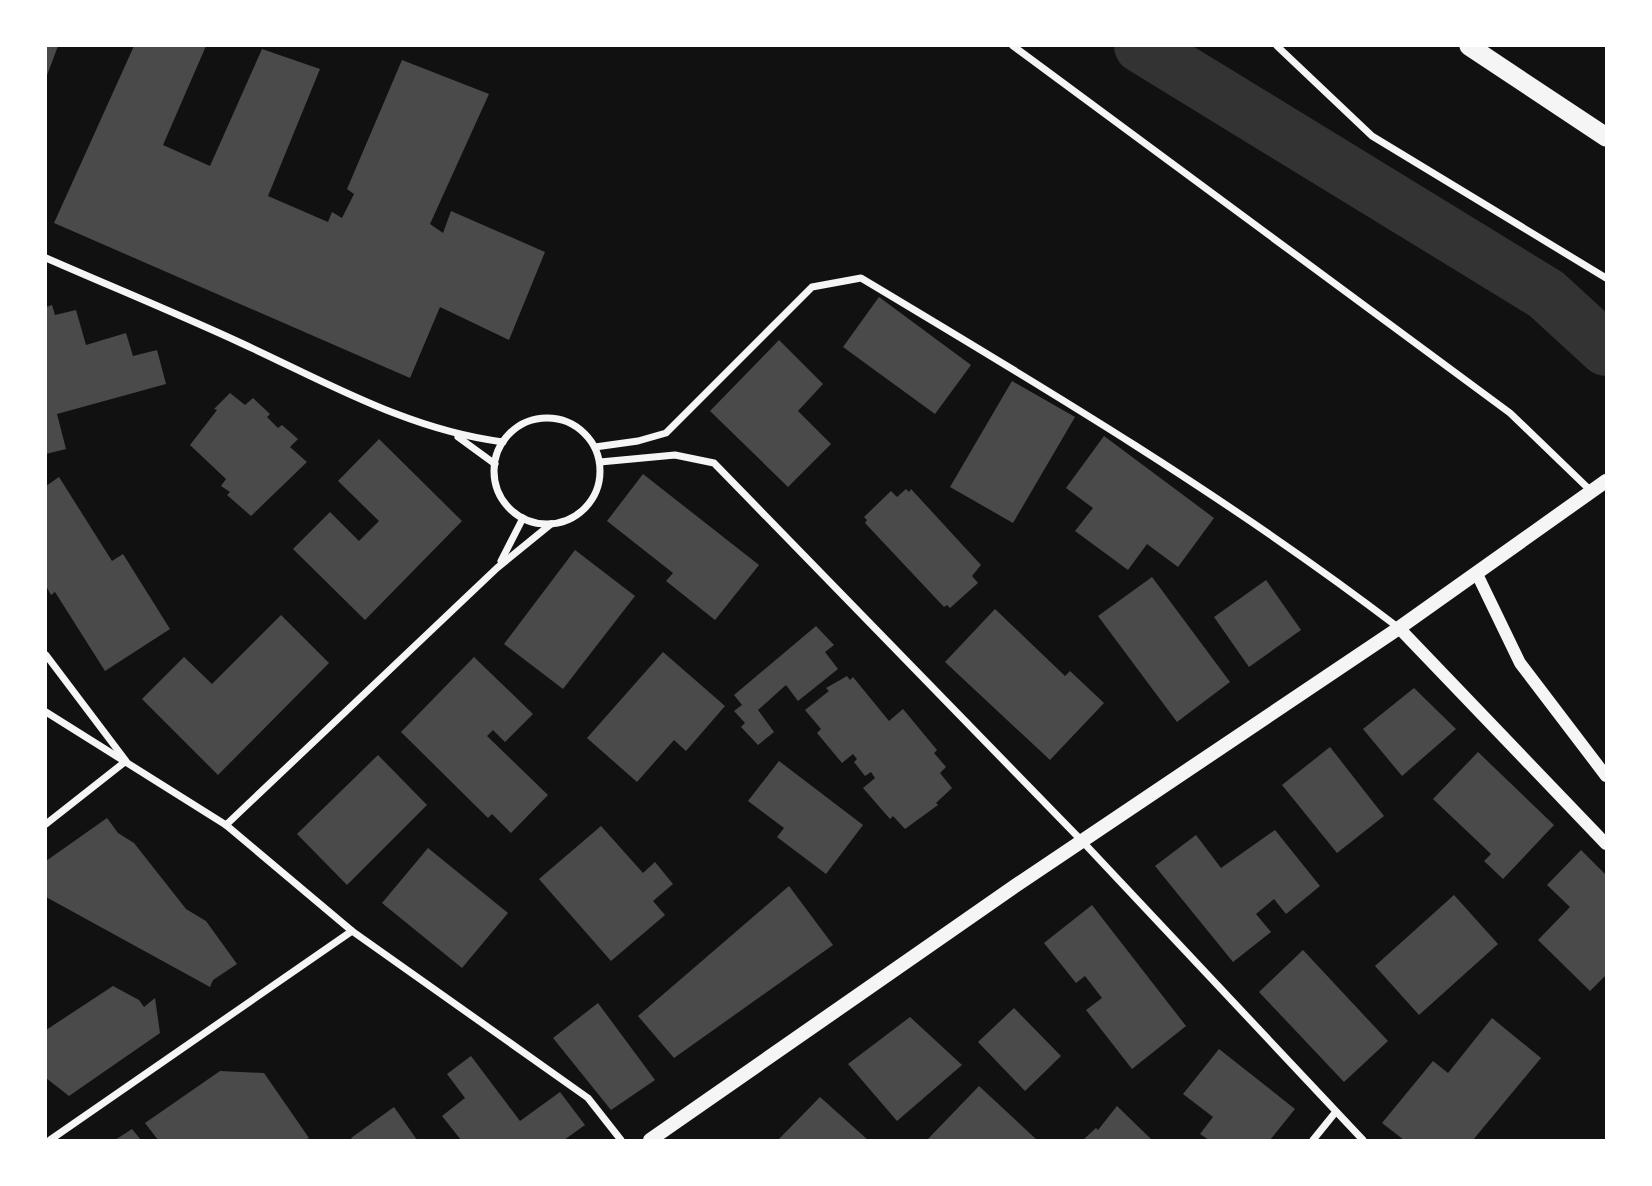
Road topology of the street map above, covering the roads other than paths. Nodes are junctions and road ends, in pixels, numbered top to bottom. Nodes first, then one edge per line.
1 (1013, 46) edge
2 (1277, 46) edge
3 (1469, 46) edge
4 (1606, 137) edge
5 (46, 258) edge
6 (1606, 278) edge
7 (457, 436) junction
8 (503, 442) junction
9 (596, 447) junction
10 (600, 461) junction
11 (495, 464) junction
12 (1606, 481) edge
13 (1591, 491) junction
14 (523, 518) junction
15 (551, 524) junction
16 (497, 568) junction
17 (1477, 574) junction
18 (1399, 628) junction
19 (46, 654) edge
20 (46, 712) edge
21 (126, 761) junction
22 (1606, 776) edge
23 (46, 824) edge
24 (226, 825) junction
25 (1082, 842) junction
26 (1606, 844) edge
27 (352, 931) junction
28 (1334, 1114) junction
29 (50, 1140) edge
30 (621, 1140) edge
31 (650, 1140) edge
32 (1313, 1140) edge
33 (1363, 1140) edge

1 - 13 street
2 - 6 street
3 - 4 highway
5 - 7 street
7 - 8 street
7 - 11 street
8 - 9 street
8 - 11 street
9 - 10 street
9 - 18 street
10 - 15 street
10 - 25 street
11 - 14 street
12 - 13 main road
13 - 17 main road
14 - 15 street
14 - 16 street
15 - 16 street
16 - 24 street
17 - 18 main road
17 - 22 street
18 - 25 main road
18 - 26 street
19 - 21 street
20 - 21 street
21 - 23 street
21 - 24 street
24 - 27 street
25 - 28 street
25 - 31 main road
27 - 29 street
27 - 30 street
28 - 32 street
28 - 33 street

